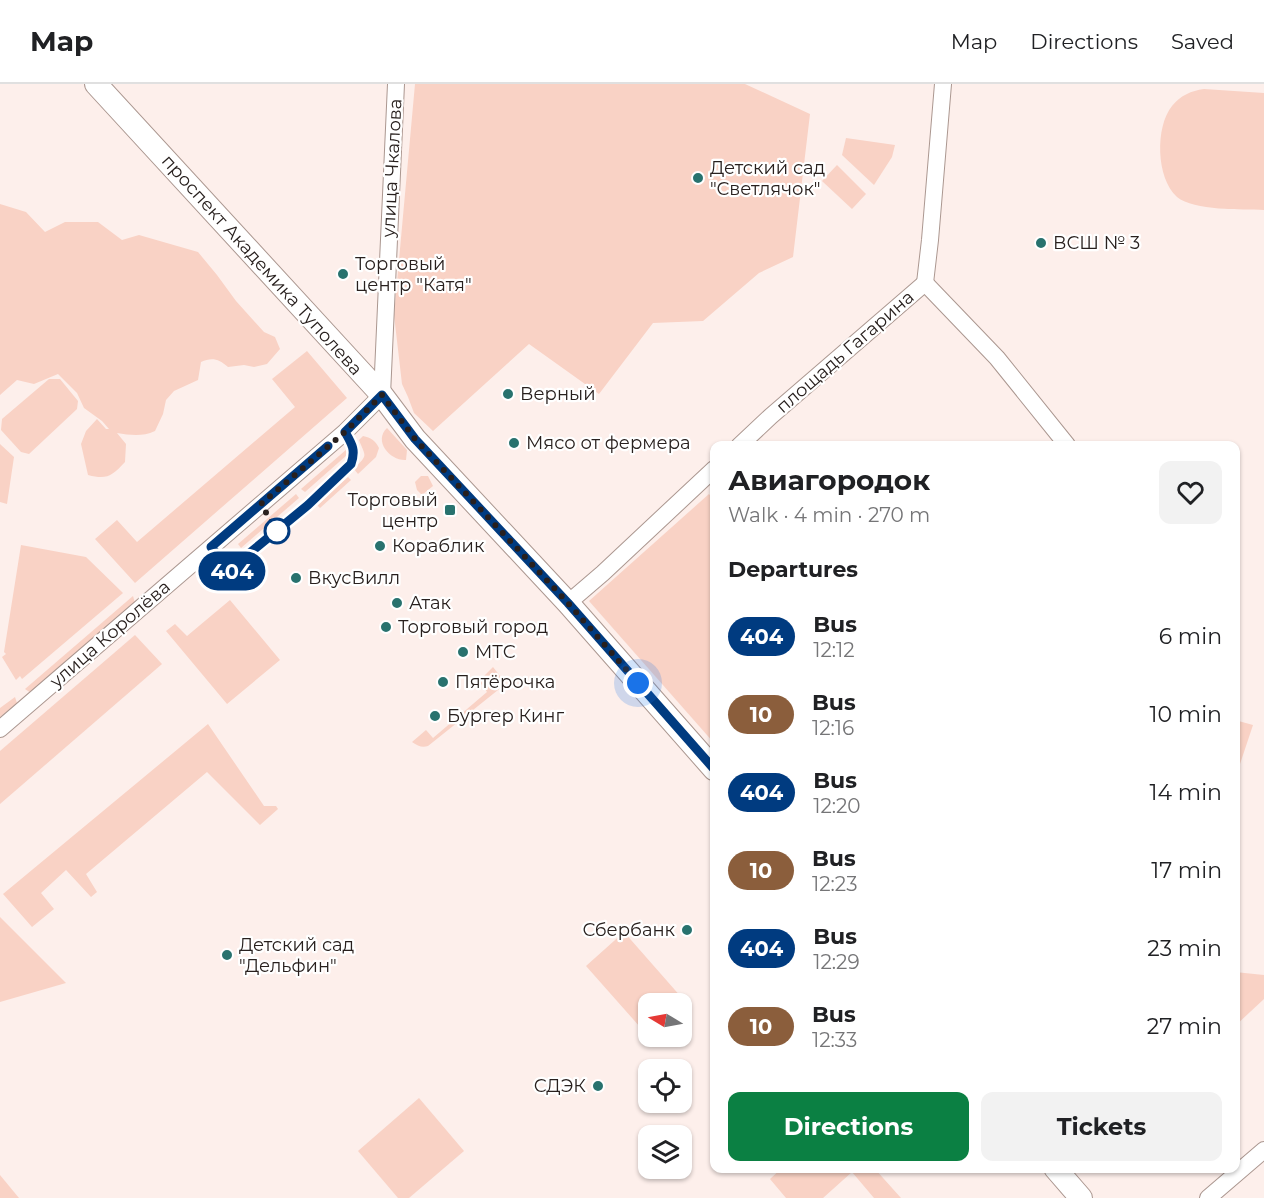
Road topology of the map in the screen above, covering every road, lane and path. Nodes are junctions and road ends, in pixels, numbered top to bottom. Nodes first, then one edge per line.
1 (96, 84) edge
2 (396, 84) edge
3 (943, 84) edge
4 (925, 283) junction
5 (382, 395) junction
6 (744, 441) edge
7 (1064, 441) edge
8 (710, 473) edge
9 (568, 603) junction
10 (0, 729) edge
11 (710, 763) edge
12 (1264, 1149) edge
13 (1240, 1170) edge
14 (1059, 1173) edge
15 (1237, 1173) edge
16 (1081, 1198) edge
17 (1208, 1198) edge

1 - 5 main road, проспект Академика Туполева
2 - 5 street, улица Чкалова
3 - 4 street
4 - 6 street, площадь Гагарина
4 - 7 street, площадь Гагарина
5 - 9 main road, проспект Академика Туполева
5 - 10 street, улица Королёва
8 - 9 street
9 - 11 main road, проспект Академика Туполева
12 - 13 street
14 - 16 main road
15 - 17 street

